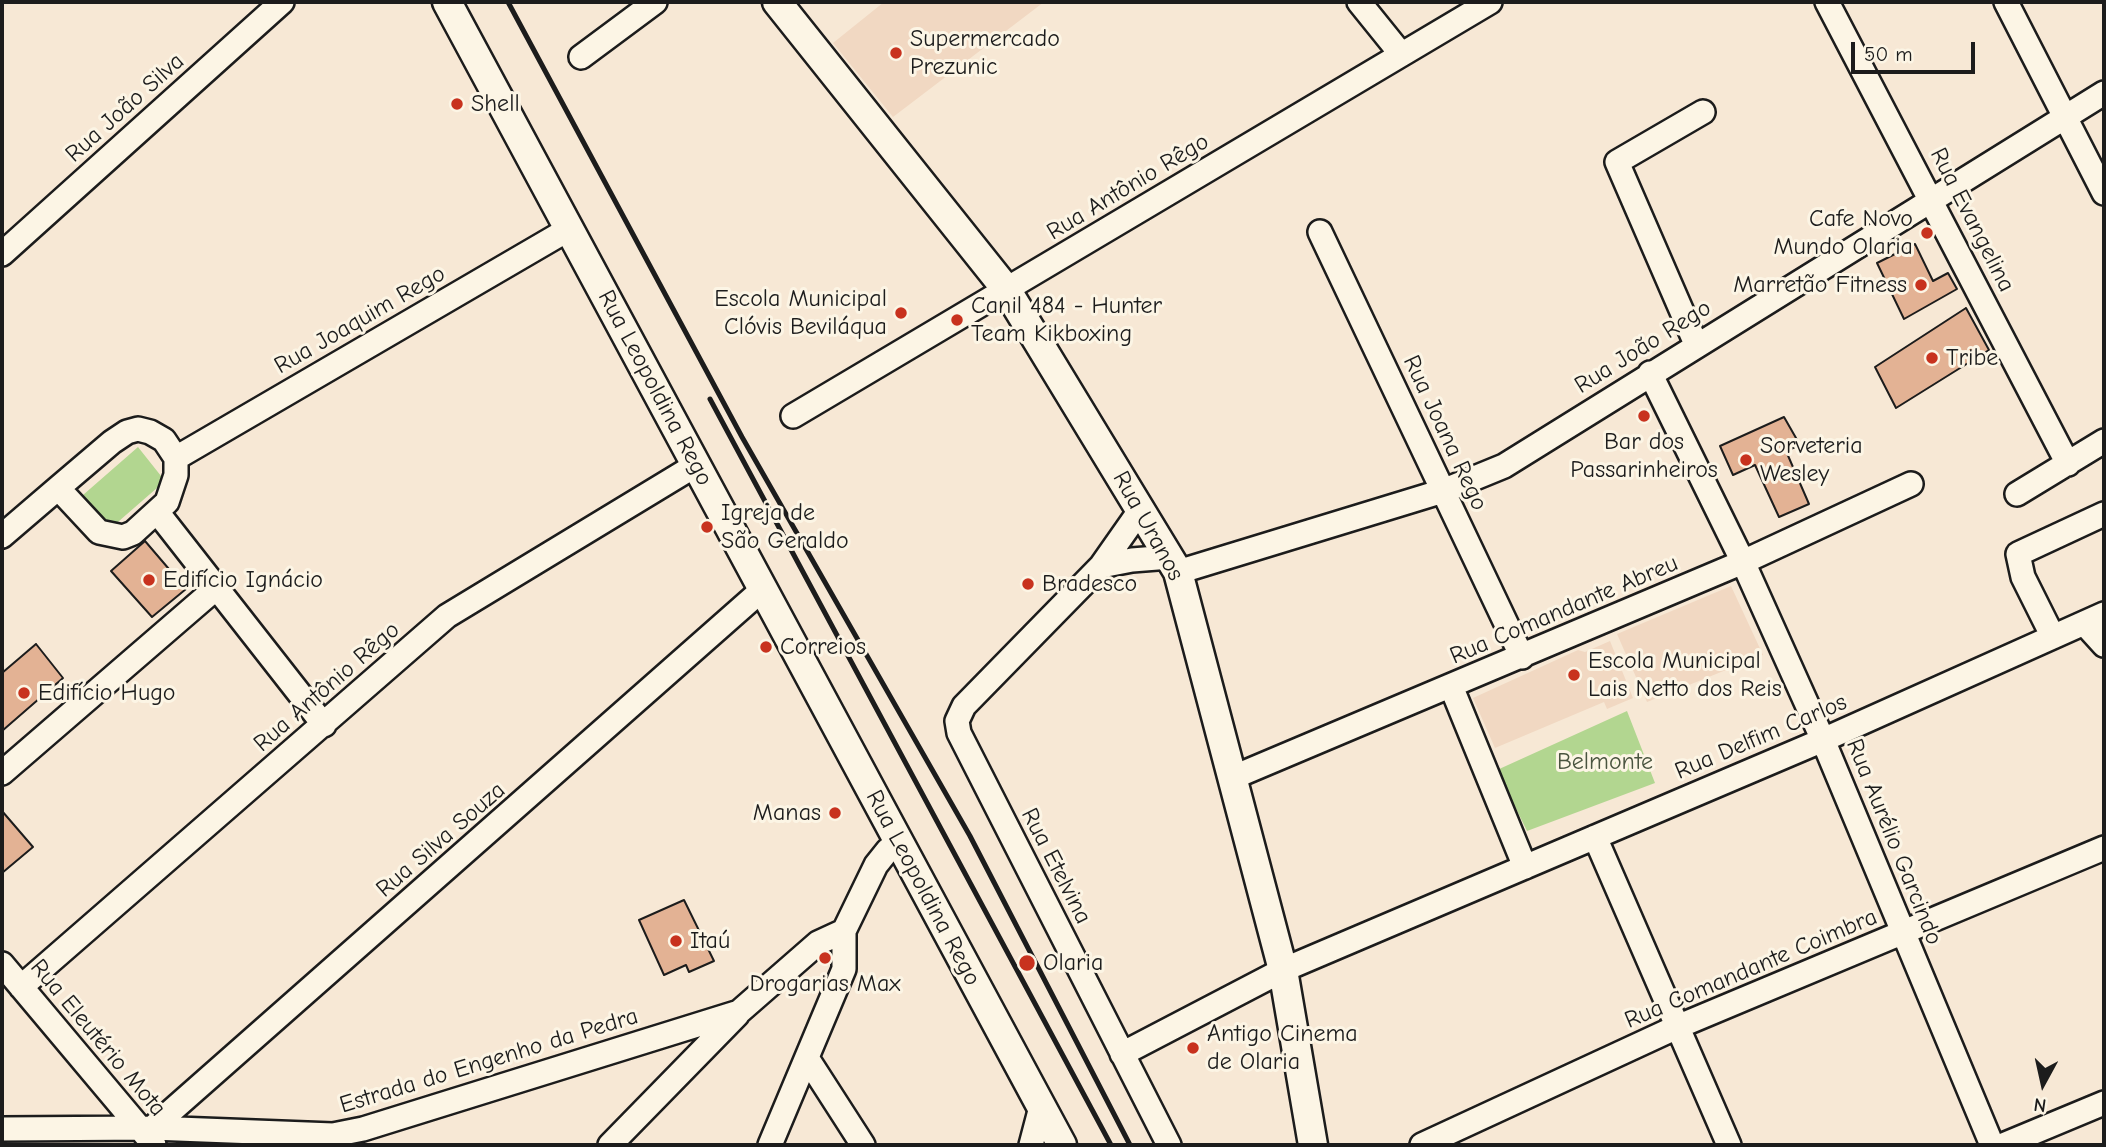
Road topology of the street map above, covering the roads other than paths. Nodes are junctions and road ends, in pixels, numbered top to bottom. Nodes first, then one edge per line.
1 (282, 2) edge
2 (447, 2) edge
3 (655, 2) edge
4 (776, 2) edge
5 (1359, 2) edge
6 (1490, 2) edge
7 (1827, 2) edge
8 (2006, 2) edge
9 (1401, 54) junction
10 (581, 57) dead end
11 (2104, 93) edge
12 (1703, 111) dead end
13 (2066, 117) junction
14 (2104, 193) edge
15 (1932, 198) junction
16 (569, 229) junction
17 (1320, 232) dead end
18 (2, 254) edge
19 (1006, 289) junction
20 (1696, 344) junction
21 (1650, 373) junction
22 (793, 416) dead end
23 (2104, 441) edge
24 (176, 458) junction
25 (2067, 464) junction
26 (696, 465) junction
27 (1911, 484) dead end
28 (58, 488) junction
29 (1443, 491) junction
30 (2017, 494) dead end
31 (1141, 509) junction
32 (158, 513) junction
33 (2104, 514) edge
34 (2, 536) edge
35 (1743, 562) junction
36 (1174, 565) junction
37 (1101, 566) junction
38 (215, 589) junction
39 (764, 589) junction
40 (2094, 619) edge
41 (2053, 636) junction
42 (2104, 645) edge
43 (1522, 657) junction
44 (1451, 687) junction
45 (324, 725) junction
46 (1823, 740) junction
47 (2, 773) edge
48 (1234, 777) junction
49 (1595, 836) junction
50 (899, 843) junction
51 (2104, 848) edge
52 (1525, 867) junction
53 (844, 931) junction
54 (1902, 932) junction
55 (2, 964) edge
56 (1283, 970) junction
57 (21, 987) junction
58 (739, 1012) junction
59 (1678, 1027) junction
60 (1122, 1054) junction
61 (807, 1058) junction
62 (2104, 1103) edge
63 (1041, 1107) junction
64 (2, 1129) edge
65 (149, 1134) edge
66 (610, 1145) edge
67 (770, 1145) edge
68 (863, 1145) edge
69 (1031, 1145) edge
70 (1062, 1145) edge
71 (1169, 1145) edge
72 (1313, 1145) edge
73 (1422, 1145) edge
74 (1729, 1145) edge
75 (1992, 1145) edge
76 (2003, 1145) edge

1 - 18 street, Rua João Silva
2 - 16 main road, Rua Leopoldina Rego
3 - 10 street
4 - 19 main road, Rua Uranos
5 - 9 street
6 - 9 street, Rua Antônio Rêgo
7 - 15 street, Rua Evangelina
8 - 13 street
9 - 19 street, Rua Antônio Rêgo
11 - 13 street, Rua João Rego
12 - 20 street
13 - 14 street
13 - 15 street, Rua João Rego
15 - 20 street, Rua João Rego
15 - 25 street, Rua Evangelina
16 - 24 street, Rua Joaquim Rego
16 - 26 main road, Rua Leopoldina Rego
17 - 29 street, Rua Joana Rego
19 - 22 street, Rua Antônio Rêgo
19 - 31 main road, Rua Uranos
20 - 21 street, Rua João Rego
21 - 29 street, Rua João Rego
21 - 35 street, Rua Aurélio Garcindo
23 - 25 street
24 - 28 street
24 - 32 street
25 - 30 street
26 - 39 main road, Rua Leopoldina Rego
26 - 45 street, Rua Antônio Rêgo
27 - 35 street, Rua Comandante Abreu
28 - 32 street
28 - 34 street
29 - 36 street, Rua João Rego
29 - 43 street, Rua Joana Rego
31 - 36 main road, Rua Uranos
31 - 37 street
32 - 38 street
33 - 41 street
35 - 43 street, Rua Comandante Abreu
35 - 46 street, Rua Aurélio Garcindo
36 - 37 street, Rua João Rego
36 - 48 main road, Rua Uranos
37 - 60 street, Rua Etelvina
38 - 45 street
38 - 47 street
39 - 50 main road, Rua Leopoldina Rego
39 - 65 street, Rua Silva Souza
40 - 41 street, Rua Delfim Carlos
40 - 42 street
41 - 46 street, Rua Delfim Carlos
43 - 44 street, Rua Comandante Abreu
44 - 48 street, Rua Comandante Abreu
44 - 52 street
45 - 57 street, Rua Antônio Rêgo
46 - 49 street, Rua Delfim Carlos
46 - 54 street, Rua Aurélio Garcindo
48 - 56 main road, Rua Uranos
49 - 52 street, Rua Delfim Carlos
49 - 59 street
50 - 53 street
50 - 63 main road, Rua Leopoldina Rego
51 - 54 street, Rua Comandante Coimbra
52 - 56 street, Rua Delfim Carlos
53 - 58 street, Estrada do Engenho da Pedra
53 - 61 street
54 - 59 street, Rua Comandante Coimbra
54 - 75 street, Rua Aurélio Garcindo
55 - 57 street, Rua Eleutério Mota
56 - 60 street, Rua Delfim Carlos
56 - 72 main road, Rua Uranos
57 - 65 street, Rua Eleutério Mota
58 - 65 street, Estrada do Engenho da Pedra
58 - 66 street
59 - 73 street, Rua Comandante Coimbra
59 - 74 street
60 - 71 street, Rua Etelvina
61 - 67 street
61 - 68 street
62 - 76 street
63 - 69 street
63 - 70 main road, Rua Leopoldina Rego
64 - 65 street, Estrada do Engenho da Pedra

